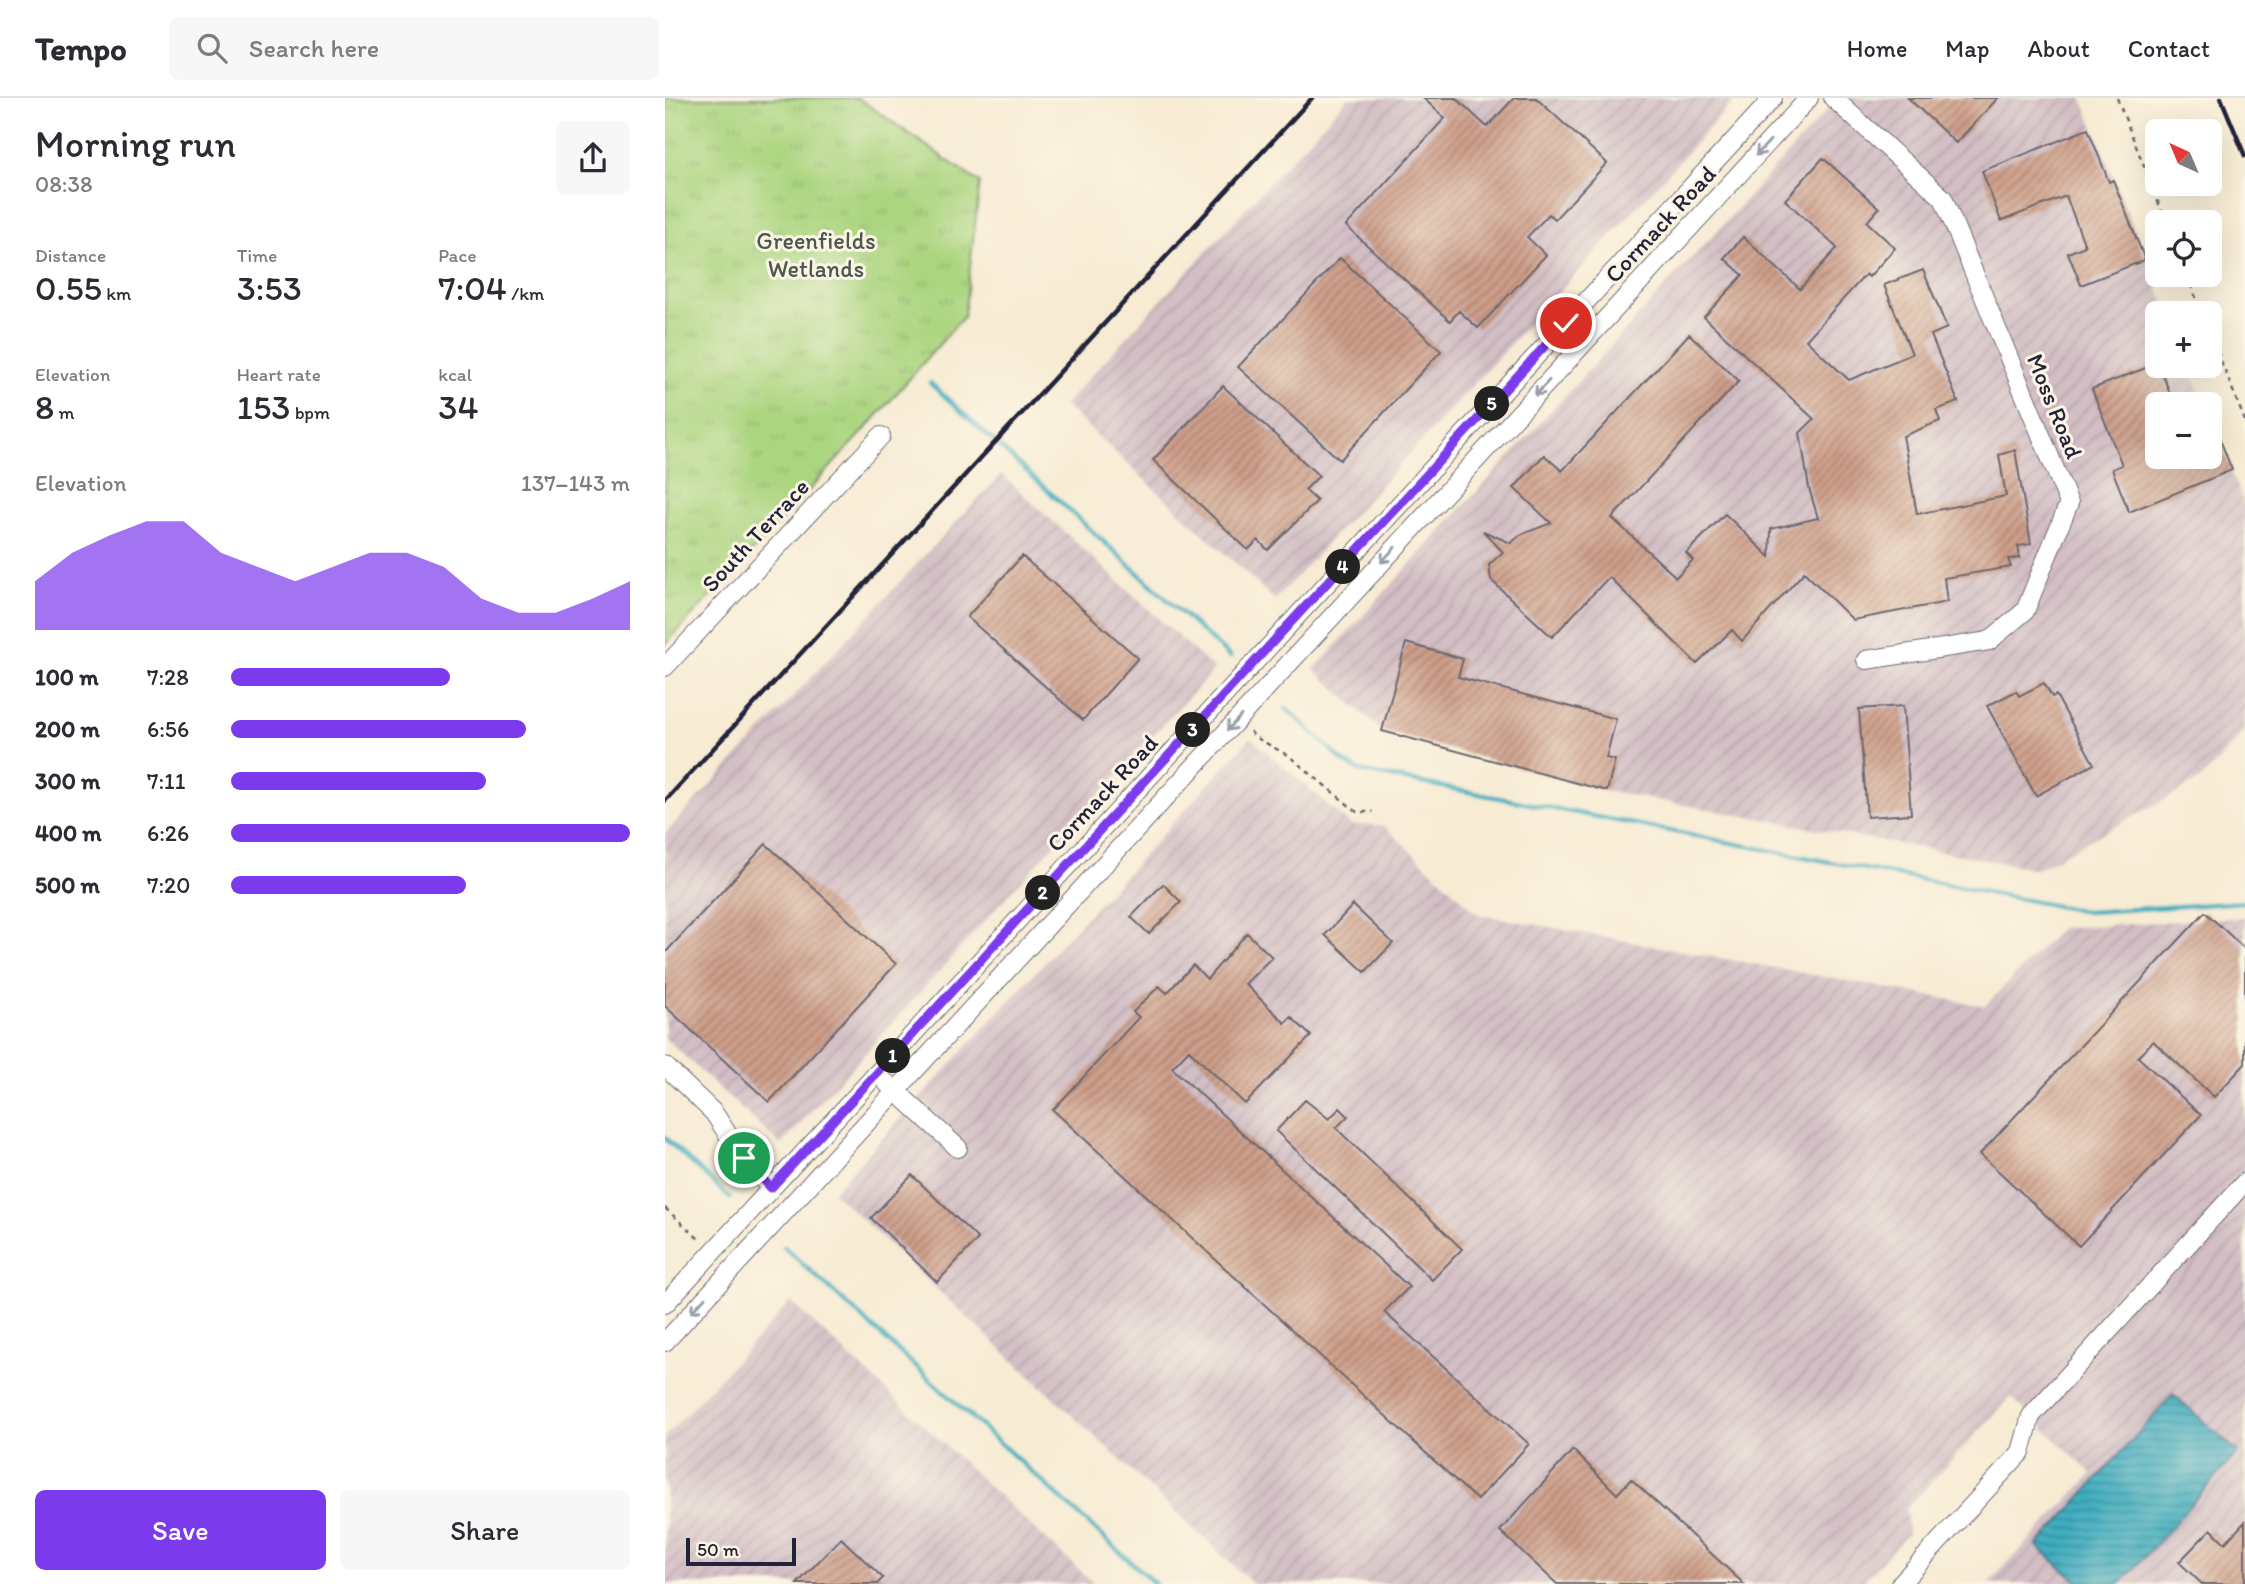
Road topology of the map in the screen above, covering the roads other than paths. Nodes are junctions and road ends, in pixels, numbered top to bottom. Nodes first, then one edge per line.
1 (1773, 98) edge
2 (1809, 98) edge
3 (1833, 98) edge
4 (881, 436) dead end
5 (1866, 660) dead end
6 (665, 667) edge
7 (665, 1066) edge
8 (877, 1074) junction
9 (896, 1091) junction
10 (958, 1148) dead end
11 (2245, 1182) edge
12 (771, 1188) junction
13 (665, 1304) edge
14 (665, 1342) edge
15 (1900, 1584) edge

1 - 8 street, Cormack Road
2 -> 9 street, Cormack Road
3 - 5 street, Moss Road
4 - 6 street, South Terrace
7 - 12 street
8 - 9 street
8 - 12 street, Cormack Road
9 - 10 street
9 -> 14 street, Cormack Road
11 - 15 street
12 - 13 street, Cormack Road

